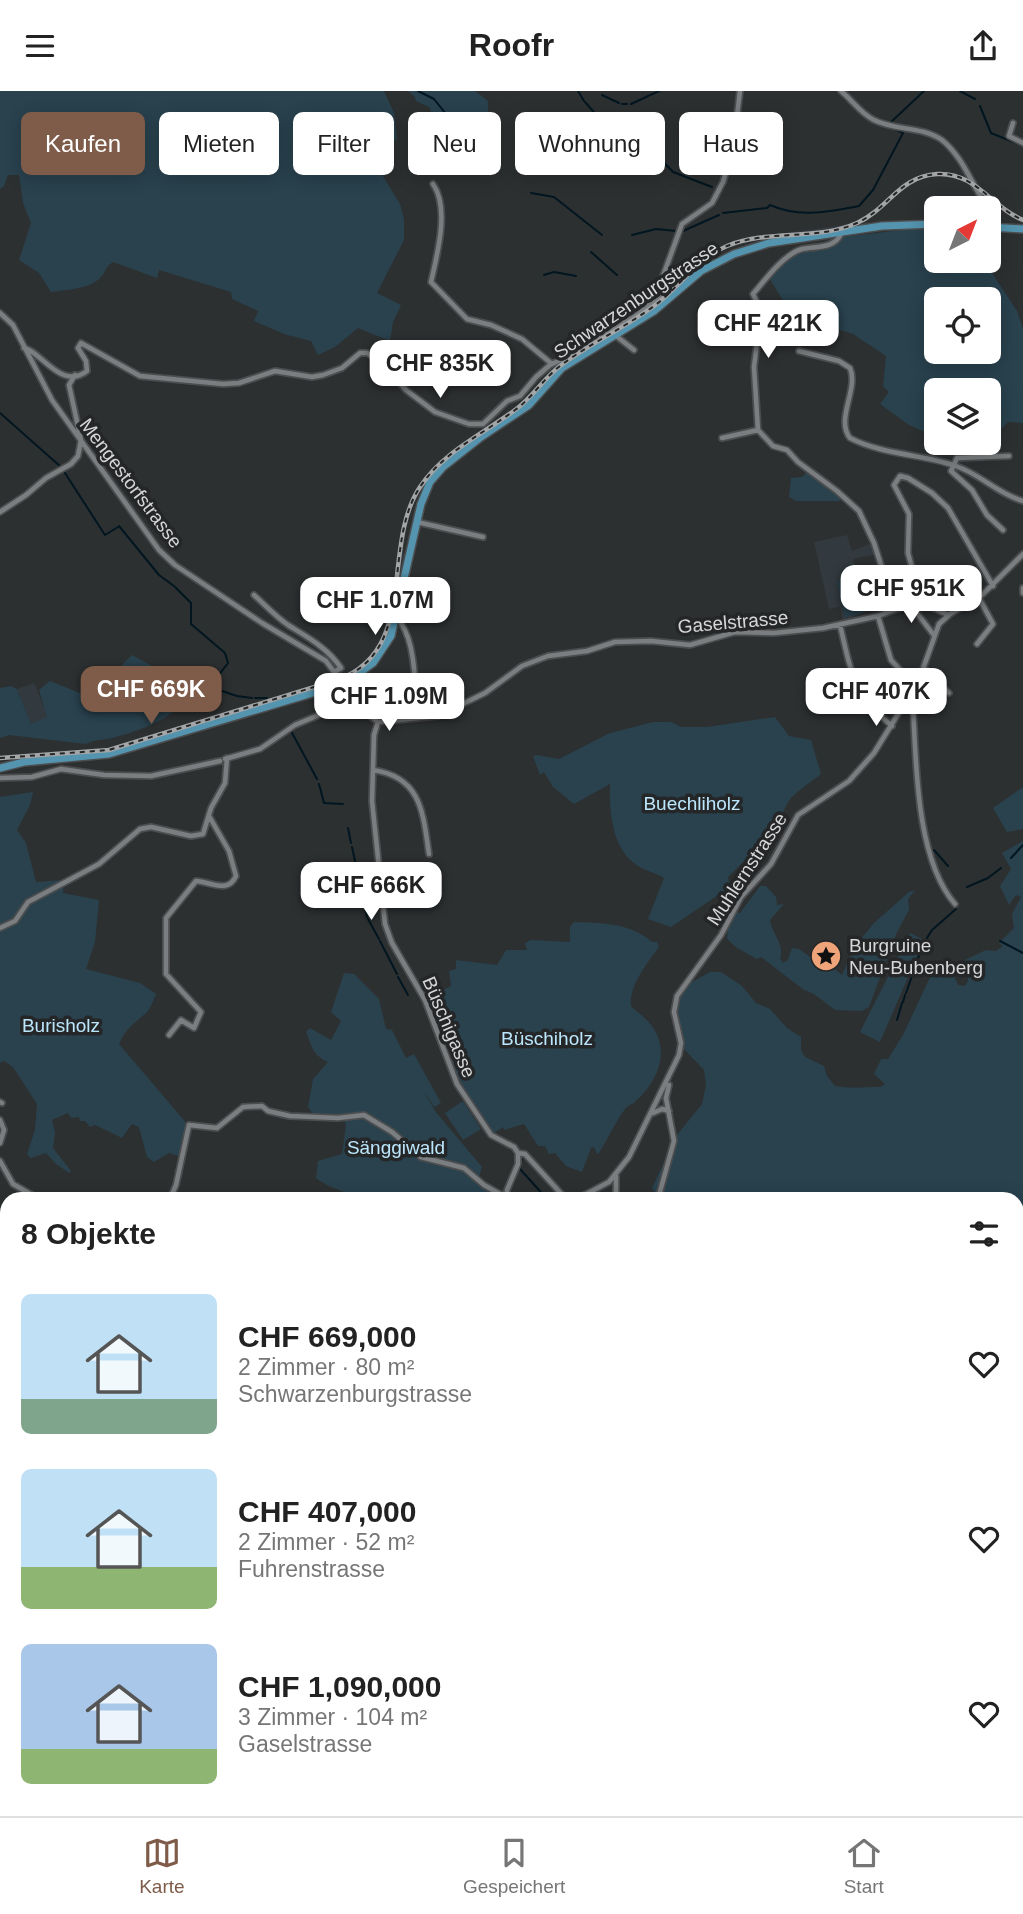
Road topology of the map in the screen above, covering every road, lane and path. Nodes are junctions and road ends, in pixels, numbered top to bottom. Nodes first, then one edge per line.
1 (740, 91) edge
2 (841, 91) edge
3 (1013, 123) dead end
4 (1023, 143) edge
5 (433, 184) dead end
6 (980, 196) edge
7 (924, 224) edge
8 (1001, 226) edge
9 (1023, 229) edge
10 (841, 234) junction
11 (0, 313) edge
12 (615, 335) junction
13 (24, 348) junction
14 (634, 350) dead end
15 (799, 351) dead end
16 (552, 364) junction
17 (64, 374) junction
18 (75, 375) junction
19 (69, 385) junction
20 (520, 396) junction
21 (529, 405) junction
22 (758, 430) junction
23 (722, 438) dead end
24 (80, 440) junction
25 (1009, 456) dead end
26 (953, 465) junction
27 (1023, 501) edge
28 (0, 512) edge
29 (417, 522) junction
30 (1003, 530) dead end
31 (483, 537) dead end
32 (1023, 554) edge
33 (993, 586) junction
34 (254, 596) dead end
35 (402, 596) junction
36 (435, 597) dead end
37 (979, 598) junction
38 (921, 601) junction
39 (910, 604) junction
40 (895, 609) junction
41 (948, 615) junction
42 (878, 616) junction
43 (397, 618) junction
44 (840, 625) junction
45 (933, 634) junction
46 (977, 644) dead end
47 (924, 668) junction
48 (334, 672) junction
49 (911, 682) dead end
50 (339, 686) junction
51 (949, 693) dead end
52 (908, 700) junction
53 (350, 702) junction
54 (415, 716) junction
55 (378, 722) junction
56 (891, 726) junction
57 (224, 759) junction
58 (0, 768) edge
59 (373, 770) junction
60 (0, 779) edge
61 (209, 815) junction
62 (429, 853) dead end
63 (956, 904) dead end
64 (0, 928) edge
65 (169, 1035) dead end
66 (672, 1074) junction
67 (669, 1111) junction
68 (652, 1114) junction
69 (0, 1120) edge
70 (0, 1143) edge
71 (518, 1153) junction
72 (0, 1161) edge
73 (616, 1176) junction
74 (27, 1192) edge
75 (173, 1192) edge
76 (496, 1192) edge
77 (507, 1192) edge
78 (560, 1192) edge
79 (593, 1192) edge
80 (616, 1192) edge
81 (660, 1192) edge

1 - 16 street
2 - 6 street
3 - 4 street
5 - 16 street
7 - 10 main road, Schwarzenburgstrasse
8 - 9 main road
10 - 12 main road, Schwarzenburgstrasse
10 - 22 street
11 - 13 street, Mengestorfstrasse
12 - 14 street
12 - 21 main road, Schwarzenburgstrasse
13 - 17 street
13 - 24 street, Mengestorfstrasse
15 - 26 street
16 - 20 street
17 - 18 street
17 - 19 street
18 - 19 street
18 - 20 street
19 - 24 street
20 - 21 street
21 - 29 main road, Schwarzenburgstrasse
22 - 23 street
22 - 40 street
24 - 28 street
24 - 48 street, Mengestorfstrasse
25 - 26 street
26 - 27 street
26 - 30 street
29 - 31 street
29 - 35 main road, Schwarzenburgstrasse
32 - 33 street, Muhlernstrasse
33 - 37 street, Muhlernstrasse
33 - 38 street
34 - 48 street
35 - 36 street
35 - 43 main road, Schwarzenburgstrasse
37 - 41 street, Muhlernstrasse
37 - 46 street
38 - 39 street, Gaselstrasse
38 - 41 street
39 - 40 street, Gaselstrasse
39 - 45 street
40 - 42 street, Gaselstrasse
41 - 45 street, Muhlernstrasse
42 - 44 street, Gaselstrasse
42 - 49 street
43 - 50 main road, Schwarzenburgstrasse
43 - 54 street
44 - 54 street, Gaselstrasse
44 - 56 street
45 - 47 street, Muhlernstrasse
47 - 51 street
47 - 52 street, Muhlernstrasse
48 - 50 street
50 - 53 street
50 - 58 main road, Schwarzenburgstrasse
52 - 56 street, Muhlernstrasse
52 - 63 street
53 - 55 street
53 - 57 street
54 - 55 street, Gaselstrasse
55 - 59 street, Büschigasse
56 - 66 street, Muhlernstrasse
57 - 60 street
57 - 61 street
59 - 62 street
59 - 71 street, Büschigasse
61 - 64 street
61 - 65 street
66 - 67 street
66 - 68 street, Muhlernstrasse
67 - 68 street
67 - 81 street
68 - 73 street, Muhlernstrasse
69 - 70 street
71 - 77 street
71 - 78 street, Büschigasse
72 - 74 street
73 - 79 street, Muhlernstrasse
73 - 80 street
75 - 76 street

